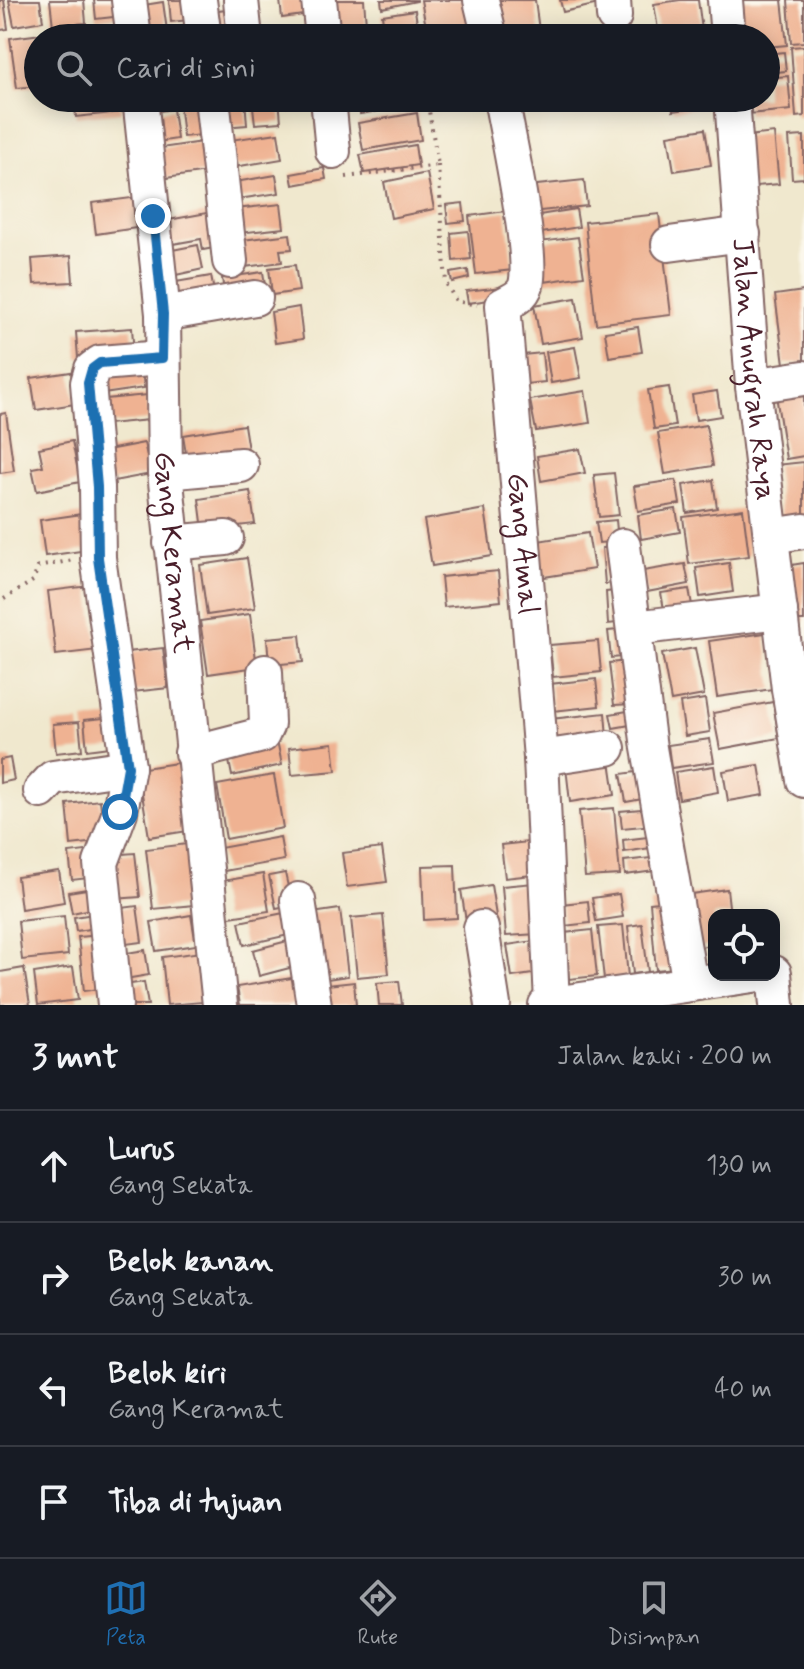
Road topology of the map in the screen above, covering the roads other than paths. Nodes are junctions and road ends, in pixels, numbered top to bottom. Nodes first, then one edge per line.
1 (129, 0) edge
2 (199, 0) edge
3 (241, 0) edge
4 (319, 0) edge
5 (481, 0) edge
6 (725, 0) edge
7 (132, 24) edge
8 (202, 24) edge
9 (244, 24) edge
10 (322, 24) edge
11 (487, 24) edge
12 (727, 24) edge
13 (141, 112) edge
14 (214, 112) edge
15 (329, 112) edge
16 (503, 112) edge
17 (733, 112) edge
18 (333, 151) road end
19 (743, 234) junction
20 (669, 244) dead end
21 (230, 261) dead end
22 (255, 298) dead end
23 (163, 314) junction
24 (162, 358) junction
25 (804, 378) edge
26 (753, 386) junction
27 (241, 465) dead end
28 (165, 472) junction
29 (788, 534) edge
30 (226, 538) dead end
31 (171, 543) junction
32 (623, 546) dead end
33 (780, 611) junction
34 (634, 628) junction
35 (265, 672) dead end
36 (798, 697) edge
37 (608, 748) dead end
38 (192, 753) junction
39 (541, 758) junction
40 (128, 767) junction
41 (804, 780) edge
42 (41, 791) dead end
43 (298, 900) dead end
44 (481, 928) dead end
45 (804, 967) edge
46 (780, 971) edge
47 (725, 981) edge
48 (775, 981) edge
49 (675, 992) edge
50 (552, 1004) edge
51 (115, 1005) edge
52 (220, 1005) edge
53 (314, 1005) edge
54 (493, 1005) edge
55 (546, 1005) edge
56 (777, 1005) edge

1 - 7 street
2 - 8 street
3 - 9 street
4 - 10 street
5 - 11 street
6 - 12 street
13 - 23 street, Gang Keramat
14 - 21 street
15 - 18 street
16 - 39 street, Gang Amal
17 - 19 street, Jalan Anugrah Raya
19 - 20 street
19 - 26 street, Jalan Anugrah Raya
22 - 23 street
23 - 24 street, Gang Keramat
24 - 28 street, Gang Keramat
24 - 40 street
25 - 26 street
26 - 29 street, Jalan Anugrah Raya
27 - 28 street
28 - 31 street, Gang Keramat
29 - 33 street, Jalan Anugrah Raya
30 - 31 street
31 - 38 street, Gang Keramat
32 - 34 street
33 - 34 street
33 - 36 street, Jalan Anugrah Raya
34 - 49 street
35 - 38 street
36 - 41 street, Jalan Anugrah Raya
37 - 39 street
38 - 52 street, Gang Keramat
39 - 50 street, Gang Amal
40 - 42 street
40 - 51 street
43 - 53 street
44 - 54 street
45 - 46 street
47 - 49 street
48 - 56 street
49 - 50 street
50 - 55 street

